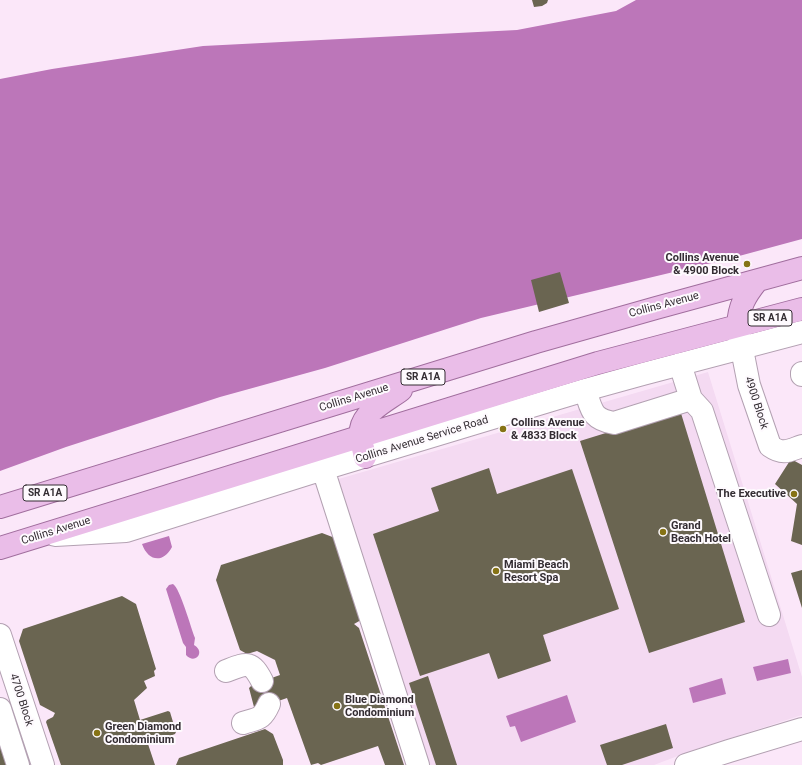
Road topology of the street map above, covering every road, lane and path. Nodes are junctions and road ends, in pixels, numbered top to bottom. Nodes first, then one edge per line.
1 (802, 268) edge
2 (757, 280) junction
3 (802, 309) edge
4 (738, 326) junction
5 (802, 332) edge
6 (741, 348) junction
7 (680, 364) junction
8 (417, 379) junction
9 (585, 390) junction
10 (691, 399) junction
11 (361, 436) junction
12 (802, 446) edge
13 (365, 457) junction
14 (323, 469) junction
15 (0, 507) edge
16 (40, 536) junction
17 (0, 548) edge
18 (769, 615) dead end
19 (0, 635) edge
20 (226, 671) dead end
21 (262, 681) dead end
22 (269, 704) dead end
23 (0, 709) edge
24 (243, 723) dead end
25 (802, 729) edge
26 (18, 765) edge
27 (42, 765) edge
28 (418, 765) edge
29 (686, 765) edge

1 - 2 main road, Collins Avenue / SR A1A
2 - 4 main road
2 - 8 main road, Collins Avenue / SR A1A
3 - 4 main road, Collins Avenue / SR A1A
4 - 6 street, 4900 Block
4 - 11 main road, Collins Avenue / SR A1A
5 - 6 street, Collins Avenue Service Road
6 - 7 street, Collins Avenue Service Road
6 - 12 street, 4900 Block
7 - 9 street, Collins Avenue Service Road
7 - 10 street
8 - 11 main road
8 - 15 main road, Collins Avenue / SR A1A
9 - 10 street
9 - 13 street, Collins Avenue Service Road
10 - 18 street
11 - 13 main road
11 - 16 main road, Collins Avenue / SR A1A
13 - 14 street, Collins Avenue Service Road
14 - 16 street, Collins Avenue Service Road
14 - 28 street
16 - 17 main road, Collins Avenue / SR A1A
19 - 27 street, 4700 Block
20 - 21 street
22 - 24 street
23 - 26 street, 4700 Block
25 - 29 street

